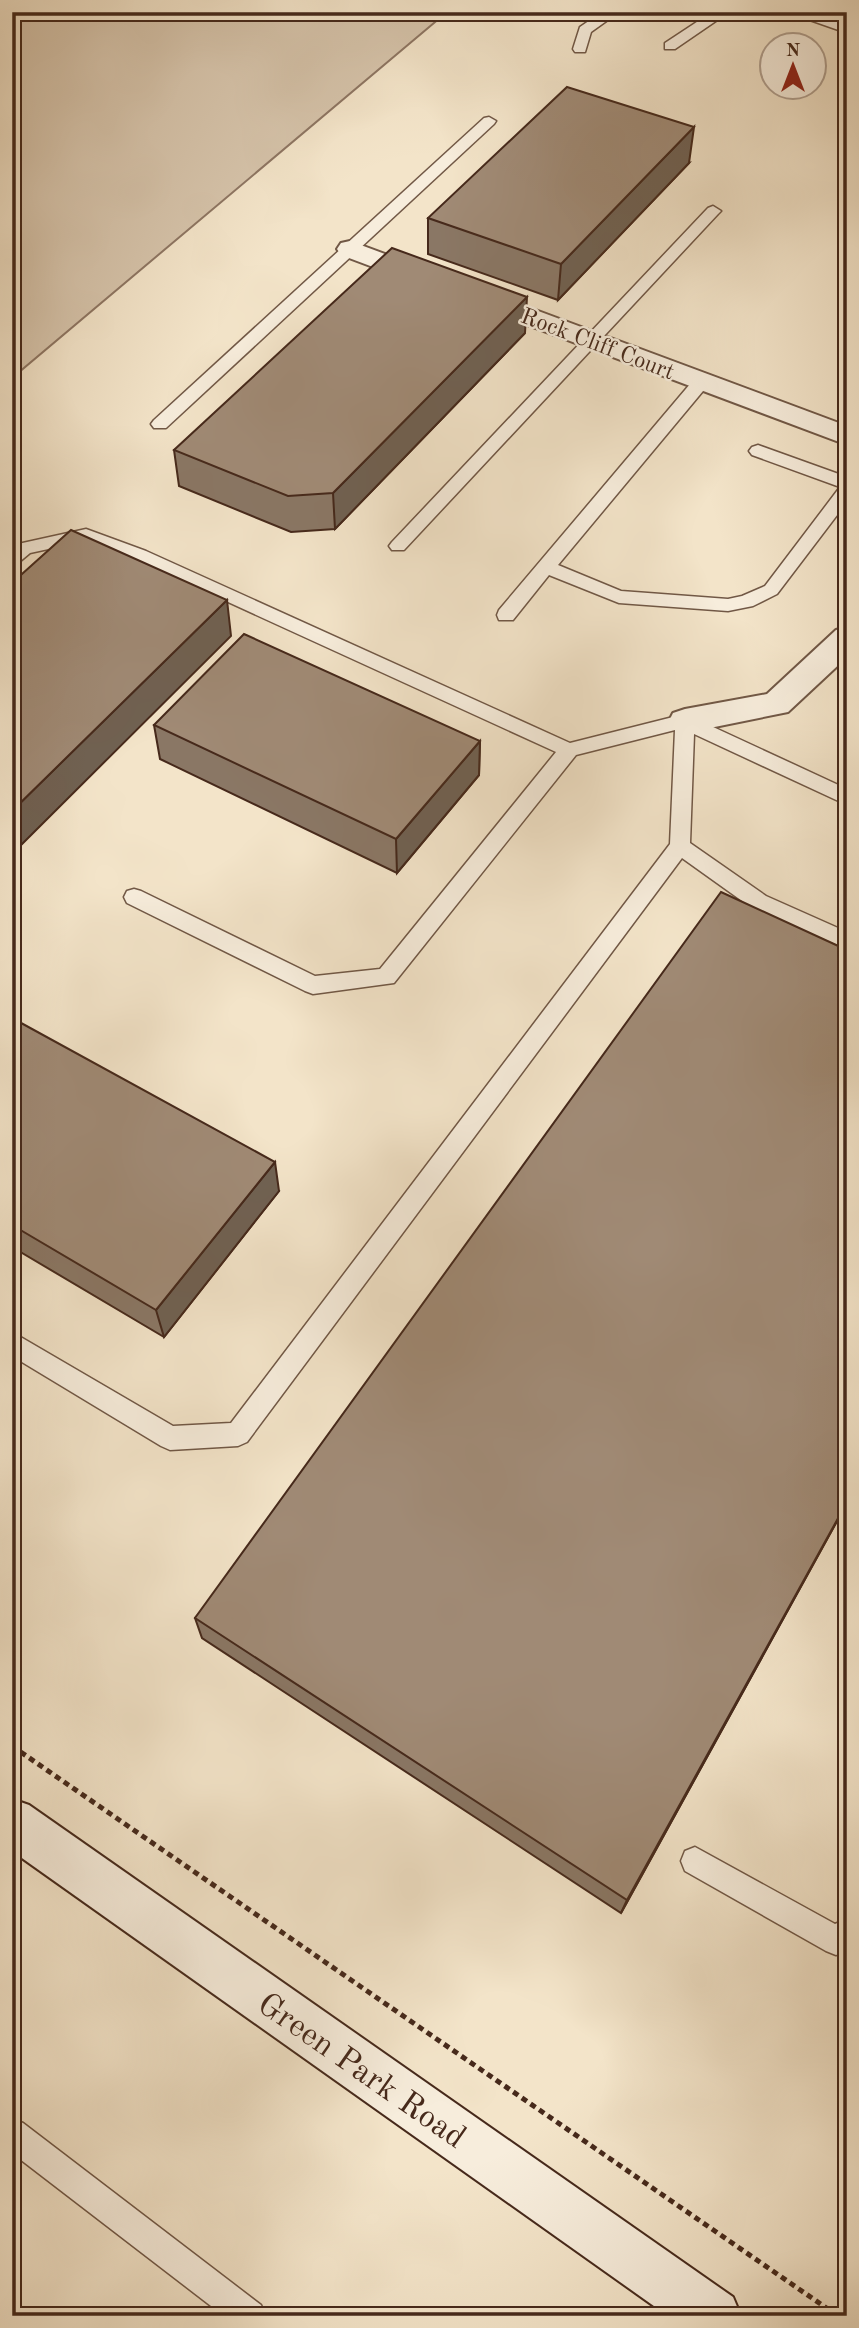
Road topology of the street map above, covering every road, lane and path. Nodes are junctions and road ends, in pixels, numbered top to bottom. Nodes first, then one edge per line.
1 (612, 12) edge
2 (722, 12) edge
3 (794, 12) edge
4 (847, 29) edge
5 (670, 46) dead end
6 (580, 49) dead end
7 (489, 121) dead end
8 (713, 211) dead end
9 (350, 249) junction
10 (592, 340) junction
11 (702, 381) junction
12 (160, 424) dead end
13 (847, 436) edge
14 (758, 451) dead end
15 (847, 483) edge
16 (847, 489) edge
17 (398, 546) dead end
18 (12, 559) edge
19 (546, 568) junction
20 (506, 614) dead end
21 (847, 638) edge
22 (685, 721) junction
23 (569, 750) junction
24 (847, 798) edge
25 (680, 846) junction
26 (134, 897) dead end
27 (847, 942) edge
28 (12, 1343) edge
29 (12, 1746) edge
30 (12, 1822) edge
31 (695, 1861) dead end
32 (847, 1933) edge
33 (12, 2134) edge
34 (250, 2316) edge
35 (714, 2316) edge
36 (838, 2316) edge

1 - 6 lane
2 - 5 lane
3 - 4 lane
7 - 9 lane
8 - 10 lane
9 - 10 street, Rock Cliff Court
9 - 12 lane
10 - 11 street, Rock Cliff Court
10 - 17 lane
11 - 13 street, Rock Cliff Court
11 - 19 lane
14 - 15 lane
16 - 19 lane
18 - 23 lane
19 - 20 lane
21 - 22 street
22 - 23 lane
22 - 24 lane
22 - 25 lane
23 - 26 lane
25 - 27 lane
25 - 28 lane
29 - 36 path
30 - 35 street, Green Park Road
31 - 32 lane
33 - 34 lane

